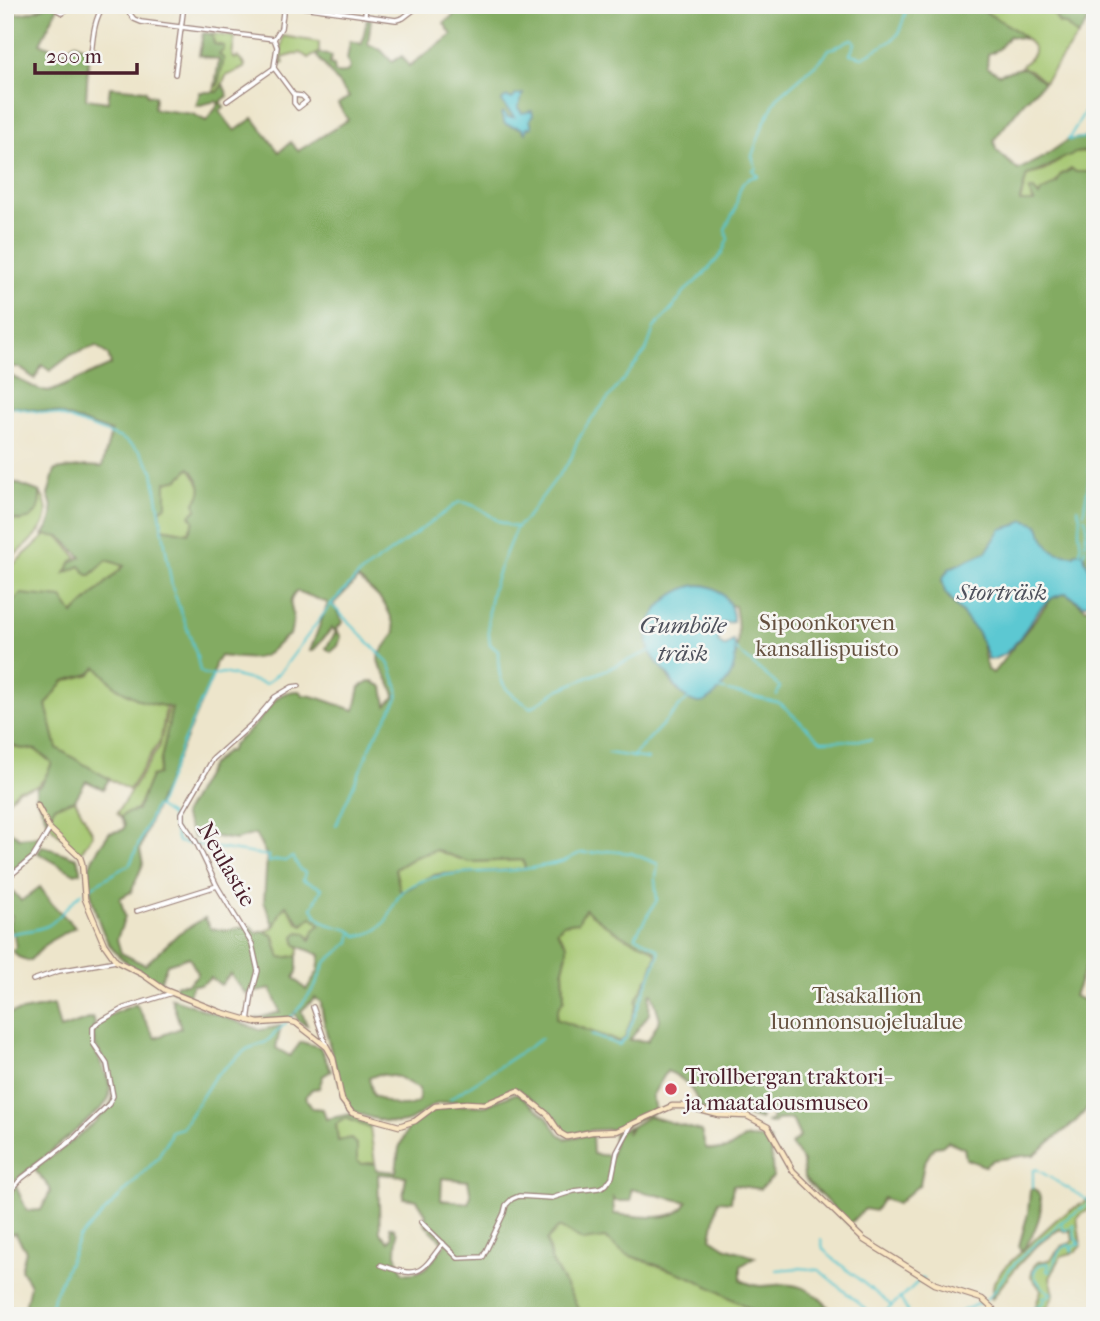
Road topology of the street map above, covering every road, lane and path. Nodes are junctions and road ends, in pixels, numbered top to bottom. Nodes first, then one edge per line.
1 (59, 5) edge
2 (67, 5) edge
3 (104, 5) edge
4 (122, 5) edge
5 (184, 5) edge
6 (286, 5) edge
7 (366, 5) edge
8 (420, 5) edge
9 (365, 15) junction
10 (181, 27) junction
11 (274, 38) junction
12 (92, 53) dead end
13 (274, 68) junction
14 (175, 74) dead end
15 (294, 95) dead end
16 (227, 101) dead end
17 (299, 686) dead end
18 (37, 805) dead end
19 (50, 829) junction
20 (5, 880) edge
21 (217, 886) junction
22 (137, 911) dead end
23 (116, 961) junction
24 (33, 980) dead end
25 (172, 993) junction
26 (313, 1007) dead end
27 (248, 1021) junction
28 (327, 1047) junction
29 (632, 1124) junction
30 (5, 1208) edge
31 (421, 1222) dead end
32 (443, 1243) junction
33 (381, 1265) dead end
34 (997, 1316) edge

1 - 2 street
3 - 12 street
4 - 10 street
5 - 10 street
6 - 9 street
6 - 11 street
7 - 9 street
8 - 9 street
10 - 11 street
10 - 14 street
11 - 13 street
13 - 15 street
13 - 16 street
17 - 21 street, Neulastie
18 - 19 street
19 - 20 street
19 - 23 street
21 - 22 street
21 - 27 street, Neulastie
23 - 24 street
23 - 25 street
25 - 27 street
25 - 30 street
26 - 28 street
27 - 28 street
28 - 29 street
29 - 32 street
29 - 34 street
31 - 32 street
32 - 33 street

